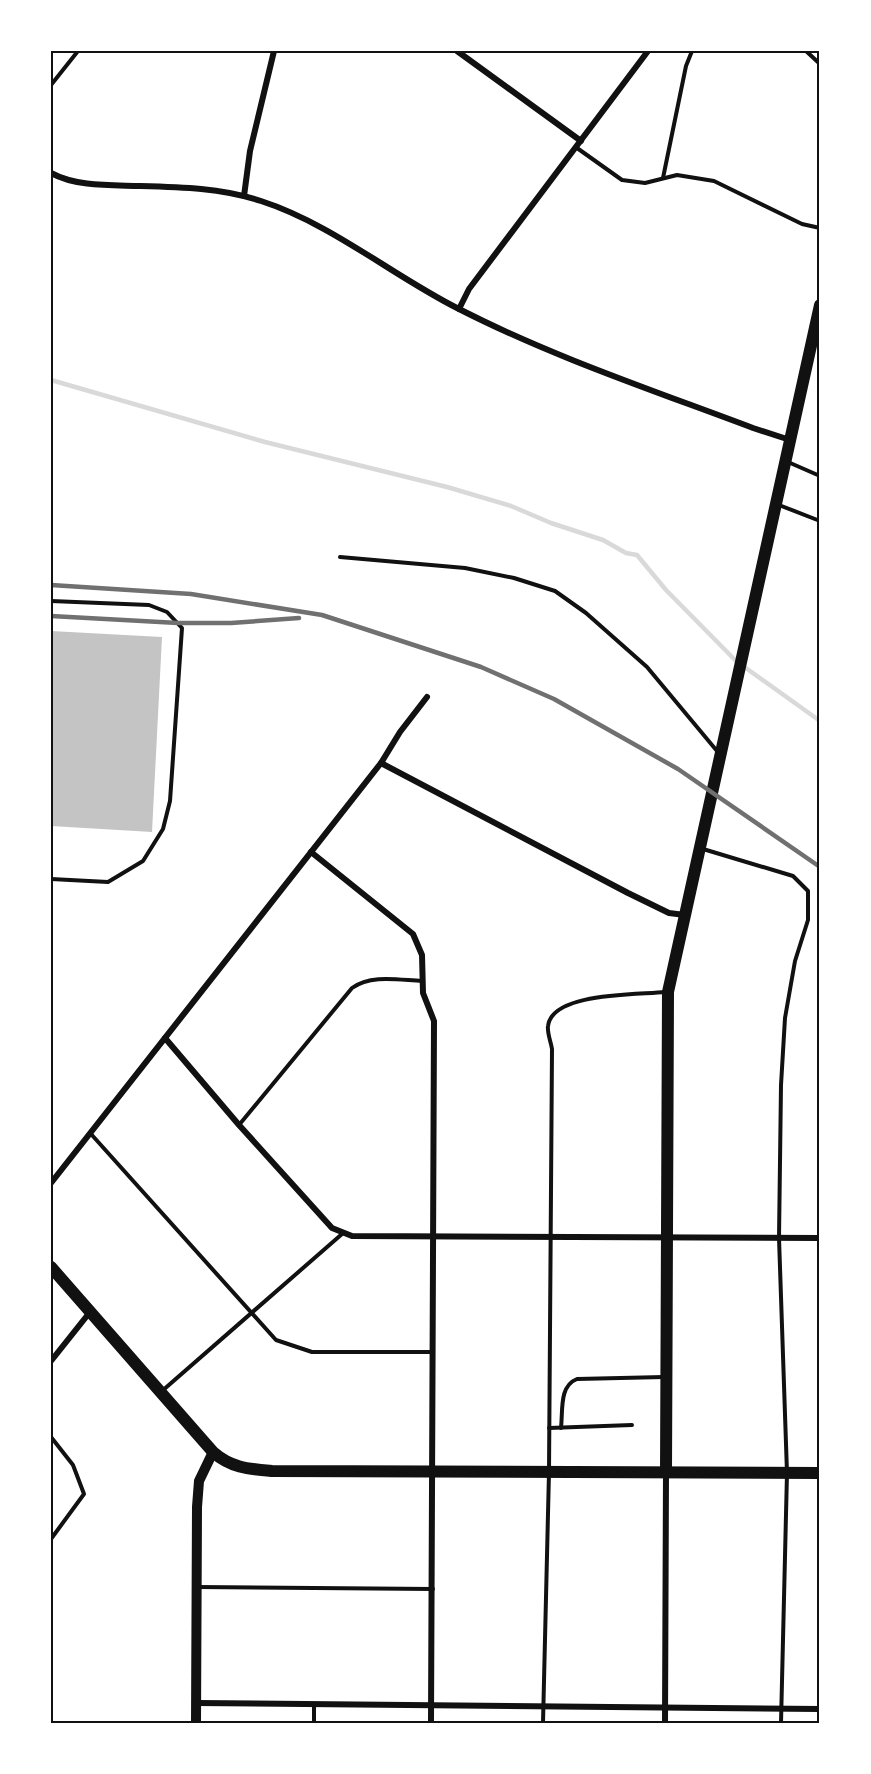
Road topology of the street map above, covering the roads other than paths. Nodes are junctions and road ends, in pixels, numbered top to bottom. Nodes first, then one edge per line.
1 (78, 51) edge
2 (274, 51) edge
3 (457, 51) edge
4 (648, 51) edge
5 (692, 51) edge
6 (806, 51) edge
7 (820, 64) edge
8 (51, 85) edge
9 (579, 145) junction
10 (51, 173) edge
11 (663, 178) junction
12 (243, 196) junction
13 (820, 228) edge
14 (820, 305) edge
15 (459, 309) junction
16 (790, 440) junction
17 (785, 461) junction
18 (820, 476) edge
19 (776, 504) junction
20 (820, 521) edge
21 (340, 557) dead end
22 (51, 601) edge
23 (427, 697) dead end
24 (719, 754) junction
25 (381, 764) junction
26 (699, 848) junction
27 (311, 852) junction
28 (51, 879) edge
29 (685, 915) junction
30 (422, 981) junction
31 (668, 992) junction
32 (165, 1038) junction
33 (239, 1125) junction
34 (90, 1133) junction
35 (51, 1183) edge
36 (342, 1234) junction
37 (433, 1236) junction
38 (550, 1236) junction
39 (667, 1237) junction
40 (780, 1238) junction
41 (820, 1238) edge
42 (51, 1267) edge
43 (91, 1311) junction
44 (251, 1315) junction
45 (432, 1352) junction
46 (51, 1361) edge
47 (665, 1377) junction
48 (162, 1392) junction
49 (632, 1425) dead end
50 (549, 1428) junction
51 (561, 1428) junction
52 (51, 1437) edge
53 (213, 1452) junction
54 (432, 1472) junction
55 (549, 1472) junction
56 (666, 1473) junction
57 (787, 1473) junction
58 (820, 1473) edge
59 (51, 1539) edge
60 (197, 1587) junction
61 (433, 1589) junction
62 (196, 1703) junction
63 (314, 1704) junction
64 (431, 1705) junction
65 (543, 1706) junction
66 (666, 1707) junction
67 (781, 1709) junction
68 (820, 1709) edge
69 (196, 1723) edge
70 (314, 1723) edge
71 (430, 1723) edge
72 (543, 1723) edge
73 (665, 1723) edge
74 (781, 1723) edge

1 - 8 lane
2 - 12 street
3 - 9 street
4 - 9 street
5 - 11 lane
6 - 7 lane
9 - 11 lane
9 - 15 street
10 - 12 street
11 - 13 lane
12 - 15 street
14 - 16 main road
15 - 16 street
16 - 17 main road
17 - 18 lane
17 - 19 main road
19 - 20 lane
19 - 24 main road
21 - 24 lane
22 - 28 lane
23 - 25 street
24 - 26 main road
25 - 27 street
25 - 29 street
26 - 29 main road
26 - 40 lane
27 - 30 street
27 - 32 street
29 - 31 main road
30 - 33 lane
30 - 37 street
31 - 38 lane
31 - 39 main road
32 - 33 street
32 - 34 street
33 - 36 street
34 - 35 street
34 - 44 lane
36 - 37 street
36 - 44 lane
37 - 38 street
37 - 45 street
38 - 39 street
38 - 50 lane
39 - 40 street
39 - 47 main road
40 - 41 street
40 - 57 lane
42 - 43 main road
43 - 46 street
43 - 48 main road
44 - 45 lane
44 - 48 lane
45 - 54 street
47 - 51 lane
47 - 56 main road
48 - 53 main road
49 - 51 lane
50 - 51 lane
50 - 55 lane
52 - 59 lane
53 - 54 main road
53 - 60 street
54 - 55 main road
54 - 61 street
55 - 56 main road
55 - 65 lane
56 - 57 main road
56 - 66 street
57 - 58 main road
57 - 67 lane
60 - 61 lane
60 - 62 street
61 - 64 street
62 - 63 street
62 - 69 street
63 - 64 street
63 - 70 lane
64 - 65 street
64 - 71 street
65 - 66 street
65 - 72 lane
66 - 67 street
66 - 73 street
67 - 68 street
67 - 74 lane

